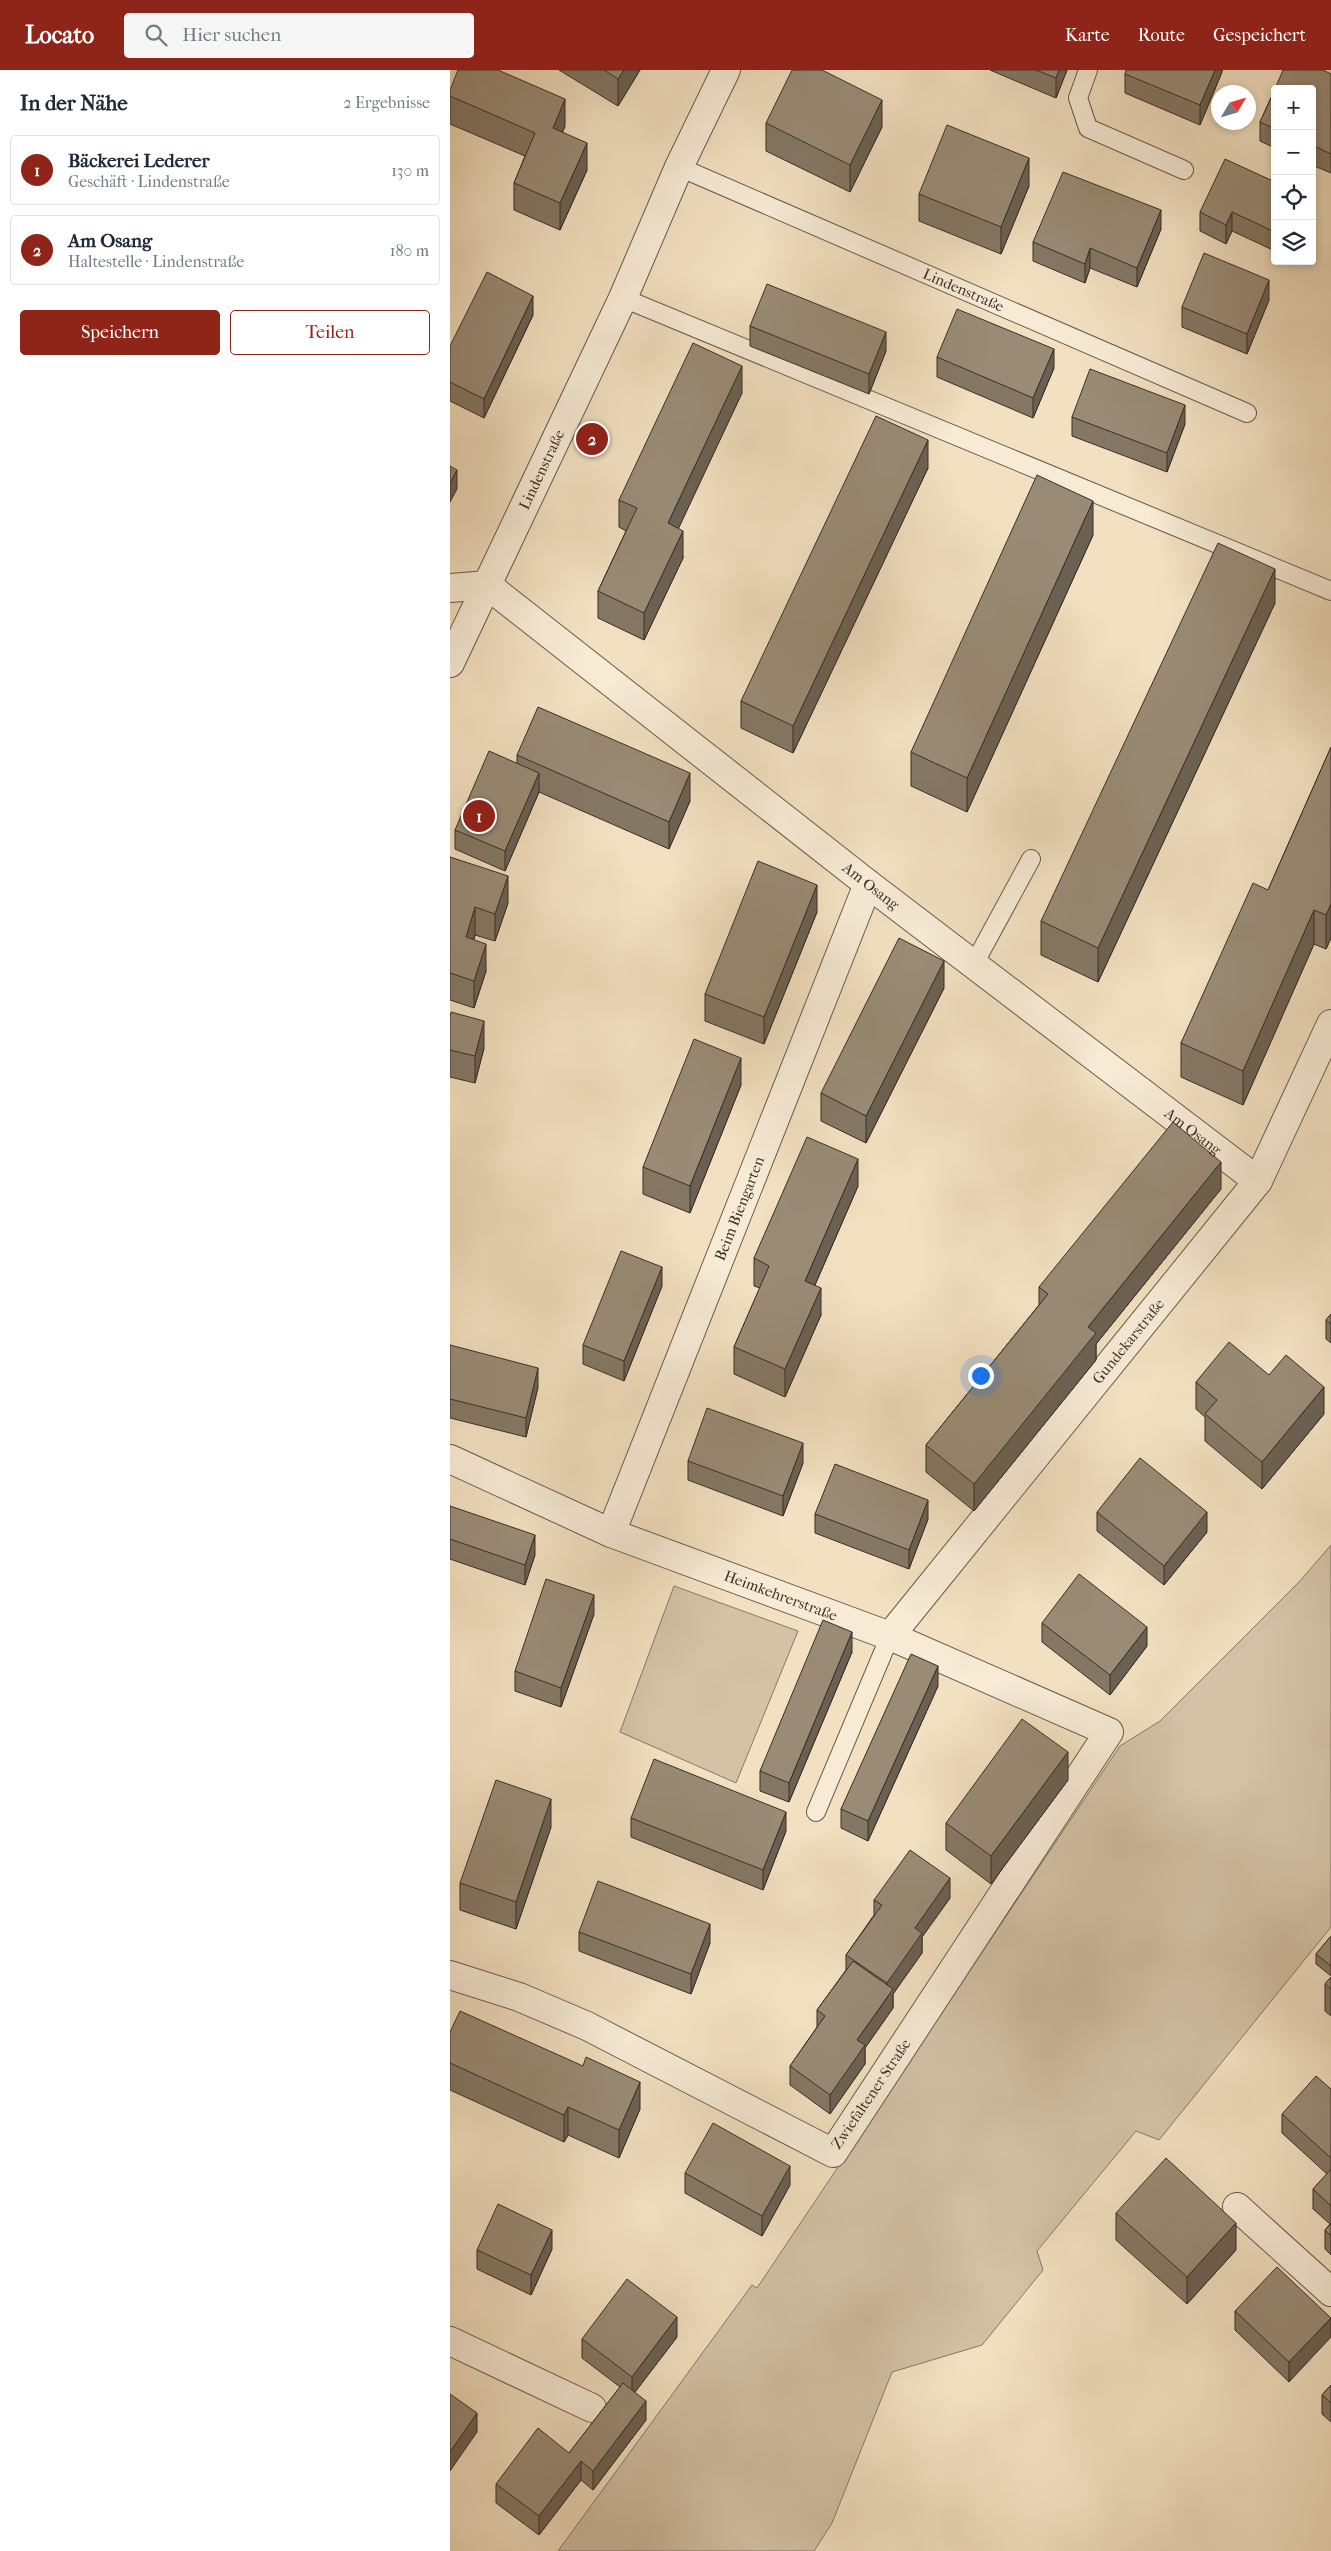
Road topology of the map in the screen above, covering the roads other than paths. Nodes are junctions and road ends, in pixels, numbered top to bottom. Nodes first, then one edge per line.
1 (726, 70) edge
2 (1088, 70) edge
3 (679, 167) junction
4 (1184, 170) dead end
5 (623, 298) junction
6 (1247, 413) dead end
7 (487, 585) junction
8 (450, 588) edge
9 (1331, 591) edge
10 (450, 663) edge
11 (1031, 859) dead end
12 (868, 884) junction
13 (974, 964) junction
14 (1331, 1024) edge
15 (1258, 1181) junction
16 (450, 1459) edge
17 (611, 1533) junction
18 (890, 1636) junction
19 (1109, 1732) joint
20 (816, 1812) dead end
21 (450, 1974) edge
22 (1237, 2207) dead end
23 (1331, 2292) edge
24 (450, 2341) edge
25 (592, 2408) dead end

1 - 3 street, Lindenstraße
2 - 4 lane
3 - 5 street, Lindenstraße
3 - 6 lane, Lindenstraße
5 - 7 street, Lindenstraße
5 - 9 lane
7 - 8 street
7 - 10 street, Lindenstraße
7 - 12 street, Am Osang
11 - 13 lane
12 - 13 street, Am Osang
12 - 17 street, Beim Biengarten
13 - 15 street, Am Osang
14 - 15 street, Gundekarstraße
15 - 18 street, Gundekarstraße
16 - 17 street, Heimkehrerstraße
17 - 18 street, Heimkehrerstraße
18 - 19 street, Heimkehrerstraße
18 - 20 lane
19 - 21 street, Zwiefaltener Straße
22 - 23 street
24 - 25 street

